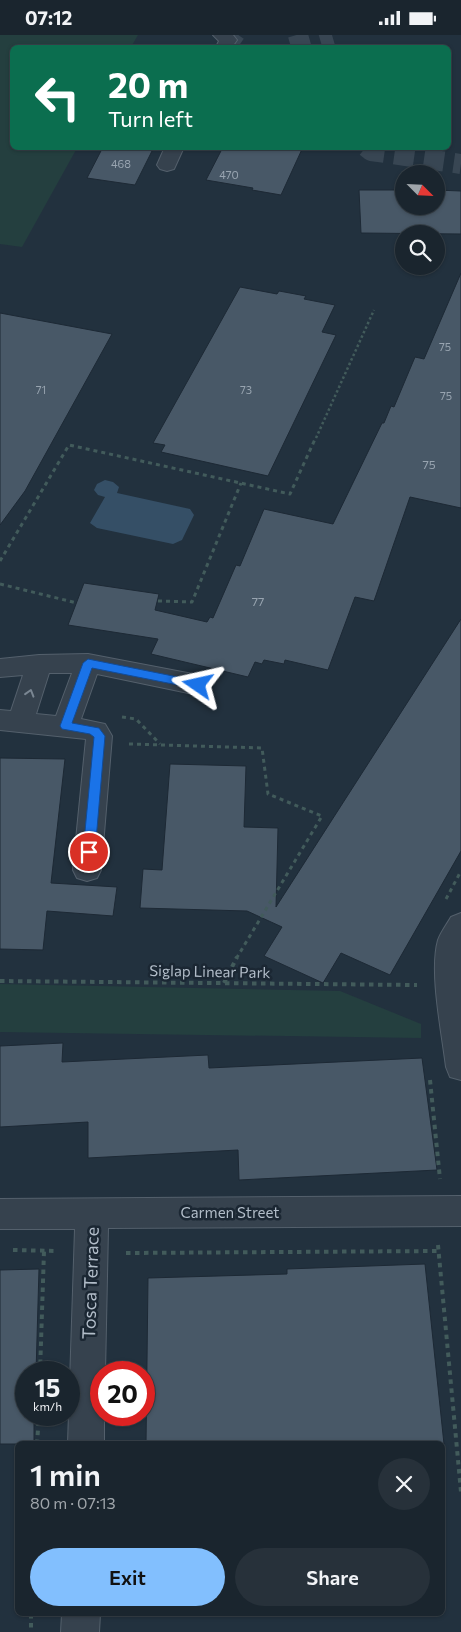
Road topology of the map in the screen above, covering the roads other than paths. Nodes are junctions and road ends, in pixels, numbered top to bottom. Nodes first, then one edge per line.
1 (222, 35) edge
2 (225, 45) edge
3 (174, 150) edge
4 (167, 165) dead end
5 (88, 663) junction
6 (39, 664) junction
7 (0, 668) edge
8 (198, 685) dead end
9 (11, 721) edge
10 (66, 726) junction
11 (87, 870) dead end
12 (461, 925) edge
13 (459, 1029) edge
14 (461, 1067) edge
15 (461, 1211) edge
16 (92, 1213) junction
17 (0, 1214) edge
18 (86, 1441) edge
19 (81, 1616) edge
20 (80, 1632) edge

1 - 2 street
3 - 4 street
5 - 6 street
5 - 8 street
5 - 10 street
6 - 7 street
9 -> 6 street
9 - 10 street
10 - 11 street
12 - 13 street
13 - 14 street
15 - 16 street, Carmen Street
16 - 17 street, Carmen Street
16 - 18 street, Tosca Terrace
19 - 20 street

